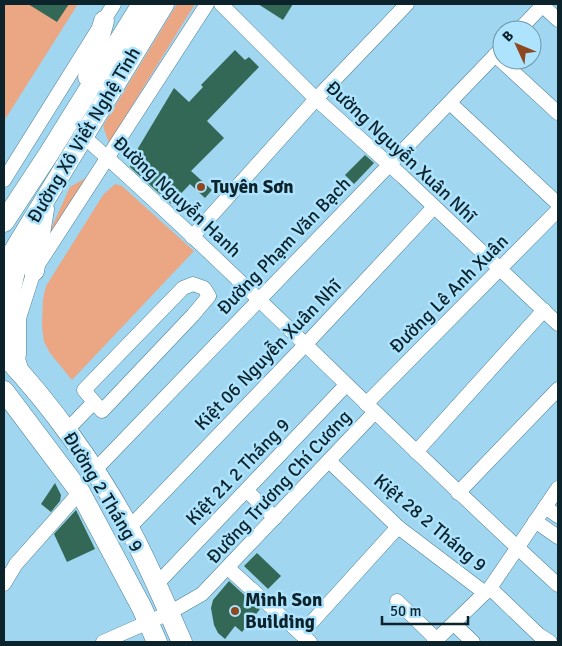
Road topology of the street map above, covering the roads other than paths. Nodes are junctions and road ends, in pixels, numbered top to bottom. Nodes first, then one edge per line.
1 (114, 4) edge
2 (142, 4) edge
3 (164, 4) edge
4 (207, 4) edge
5 (221, 4) edge
6 (407, 4) edge
7 (543, 5) edge
8 (529, 20) edge
9 (558, 20) edge
10 (104, 21) junction
11 (492, 59) edge
12 (517, 70) edge
13 (82, 99) junction
14 (316, 100) junction
15 (450, 103) junction
16 (558, 112) edge
17 (83, 136) junction
18 (108, 158) junction
19 (389, 164) junction
20 (4, 180) edge
21 (23, 193) junction
22 (46, 201) junction
23 (558, 204) edge
24 (4, 208) edge
25 (434, 208) junction
26 (558, 210) edge
27 (4, 222) edge
28 (26, 231) junction
29 (192, 237) junction
30 (4, 267) edge
31 (500, 269) junction
32 (34, 271) junction
33 (259, 299) junction
34 (544, 310) junction
35 (4, 317) edge
36 (4, 323) edge
37 (558, 324) edge
38 (306, 344) junction
39 (4, 355) edge
40 (19, 370) junction
41 (346, 385) junction
42 (558, 389) edge
43 (7, 402) edge
44 (94, 402) junction
45 (370, 408) junction
46 (66, 431) junction
47 (416, 452) junction
48 (329, 461) junction
49 (94, 470) junction
50 (558, 488) edge
51 (247, 491) junction
52 (80, 492) junction
53 (458, 492) junction
54 (545, 507) junction
55 (558, 516) edge
56 (275, 518) junction
57 (535, 521) junction
58 (398, 527) junction
59 (129, 528) junction
60 (558, 537) edge
61 (517, 547) junction
62 (228, 568) junction
63 (4, 584) edge
64 (156, 585) junction
65 (558, 585) edge
66 (487, 591) junction
67 (398, 601) dead end
68 (169, 613) junction
69 (148, 622) junction
70 (454, 624) junction
71 (305, 638) edge
72 (436, 641) edge
73 (103, 642) edge
74 (157, 642) edge
75 (182, 642) edge
76 (473, 642) edge
77 (550, 642) edge

1 - 10 street
2 - 13 highway, Đường Xô Viết Nghệ Tĩnh
3 - 17 highway, Đường Xô Viết Nghệ Tĩnh
4 - 18 street
5 - 14 street, Đường Nguyễn Xuân Nhĩ
6 - 14 street
7 - 8 street
7 - 9 street
10 - 13 highway
10 - 20 street
11 - 15 street, Đường Phạm Văn Bạch
12 - 16 street
13 - 21 highway, Đường Xô Viết Nghệ Tĩnh
14 - 19 street, Đường Nguyễn Xuân Nhĩ
14 - 29 street
15 - 19 street, Đường Phạm Văn Bạch
15 - 23 street
17 - 18 street, Đường Nguyễn Hanh
17 - 22 highway, Đường Xô Viết Nghệ Tĩnh
18 - 29 street, Đường Nguyễn Hanh
18 - 32 street
19 - 25 street, Đường Nguyễn Xuân Nhĩ
19 - 33 street, Đường Phạm Văn Bạch
21 - 24 highway
21 - 27 highway, Đường Xô Viết Nghệ Tĩnh
22 - 28 highway, Đường Xô Viết Nghệ Tĩnh
22 - 32 highway
25 - 31 street, Đường Nguyễn Xuân Nhĩ
25 - 38 street, Kiệt 06 Nguyễn Xuân Nhĩ
26 - 31 street, Đường Lê Anh Xuân
28 - 30 highway, Đường Xô Viết Nghệ Tĩnh
28 - 35 highway
29 - 33 street, Đường Nguyễn Hanh
31 - 34 street, Đường Nguyễn Xuân Nhĩ
31 - 45 street, Đường Lê Anh Xuân
32 - 40 street
33 - 38 street, Đường Nguyễn Hanh
33 - 49 street, Đường Phạm Văn Bạch
34 - 37 street, Đường Nguyễn Xuân Nhĩ
34 - 47 street
36 - 40 highway
38 - 41 street, Đường Nguyễn Hanh
38 - 59 street, Kiệt 06 Nguyễn Xuân Nhĩ
39 - 40 highway, Đường 2 Tháng 9
40 - 46 highway, Đường 2 Tháng 9
41 - 45 street, Đường Nguyễn Hanh
41 - 51 street, Kiệt 21 2 Tháng 9
42 - 53 street
43 - 52 highway, Đường 2 Tháng 9
44 - 44 street
44 - 46 street
45 - 47 street, Đường Trương Chí Cương
45 - 48 street, Đường Trương Chí Cương
46 - 49 highway, Đường 2 Tháng 9
47 - 53 street, Đường Trương Chí Cương
48 - 56 street, Đường Trương Chí Cương
48 - 58 street, Kiệt 28 2 Tháng 9
49 - 59 highway, Đường 2 Tháng 9
50 - 54 street
51 - 56 street
51 - 64 street, Kiệt 21 2 Tháng 9
52 - 63 street
52 - 69 highway, Đường 2 Tháng 9
53 - 61 street, Đường Trương Chí Cương
54 - 55 street
54 - 57 street
56 - 62 street, Đường Trương Chí Cương
57 - 60 street
57 - 61 street
58 - 66 street, Kiệt 28 2 Tháng 9
58 - 71 street
59 - 64 highway, Đường 2 Tháng 9
61 - 65 street, Đường Trương Chí Cương
61 - 66 street
62 - 68 street, Đường Trương Chí Cương
62 - 71 street
64 - 68 highway, Đường 2 Tháng 9
66 - 70 street
66 - 77 street, Kiệt 28 2 Tháng 9
67 - 72 street
68 - 69 street, Đường Trương Chí Cương
68 - 75 highway, Đường 2 Tháng 9
69 - 73 street, Đường Trương Chí Cương
69 - 74 highway, Đường 2 Tháng 9
70 - 72 street
70 - 76 street

